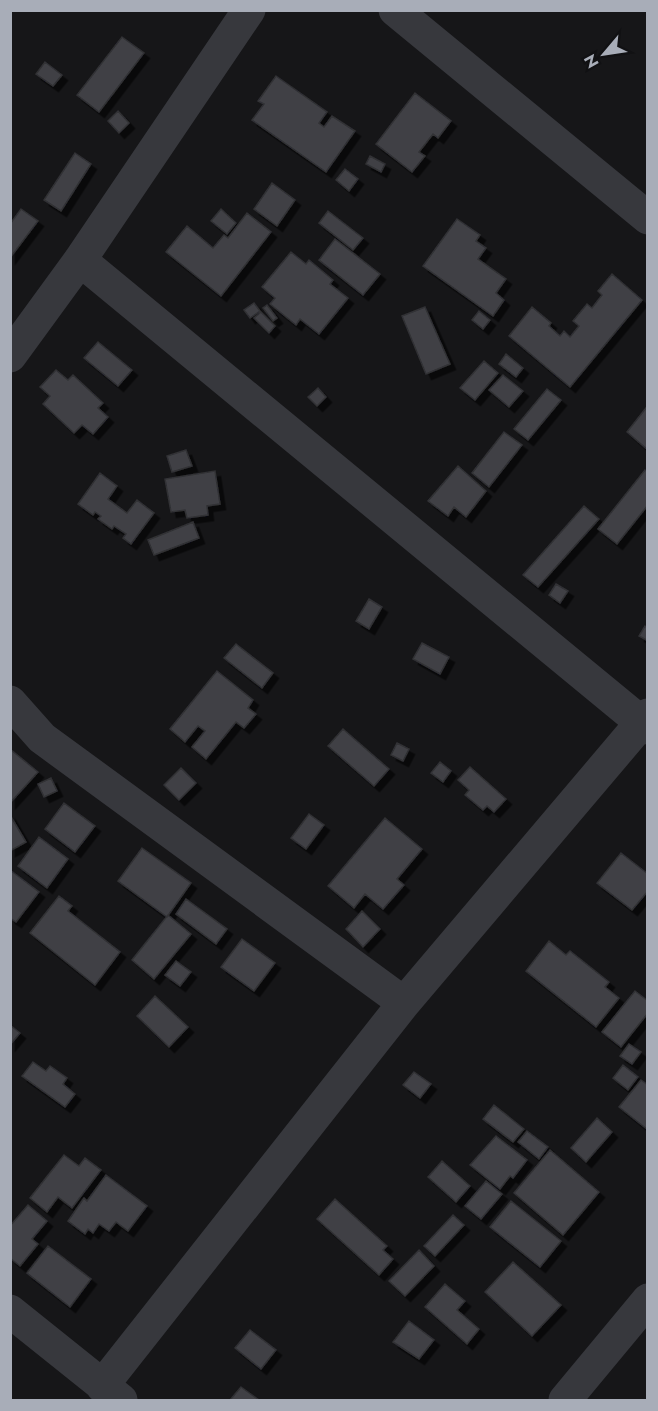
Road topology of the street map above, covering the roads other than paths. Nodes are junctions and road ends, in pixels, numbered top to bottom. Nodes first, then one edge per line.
1 (249, 10) edge
2 (395, 10) edge
3 (648, 218) edge
4 (80, 260) junction
5 (10, 356) edge
6 (10, 702) edge
7 (646, 722) edge
8 (404, 1003) junction
9 (648, 1300) edge
10 (10, 1311) edge
11 (112, 1393) edge
12 (565, 1401) edge

1 - 4 street
2 - 3 street
4 - 5 street
4 - 7 street
6 - 8 street
7 - 8 street
8 - 11 street
9 - 12 street
10 - 11 street

